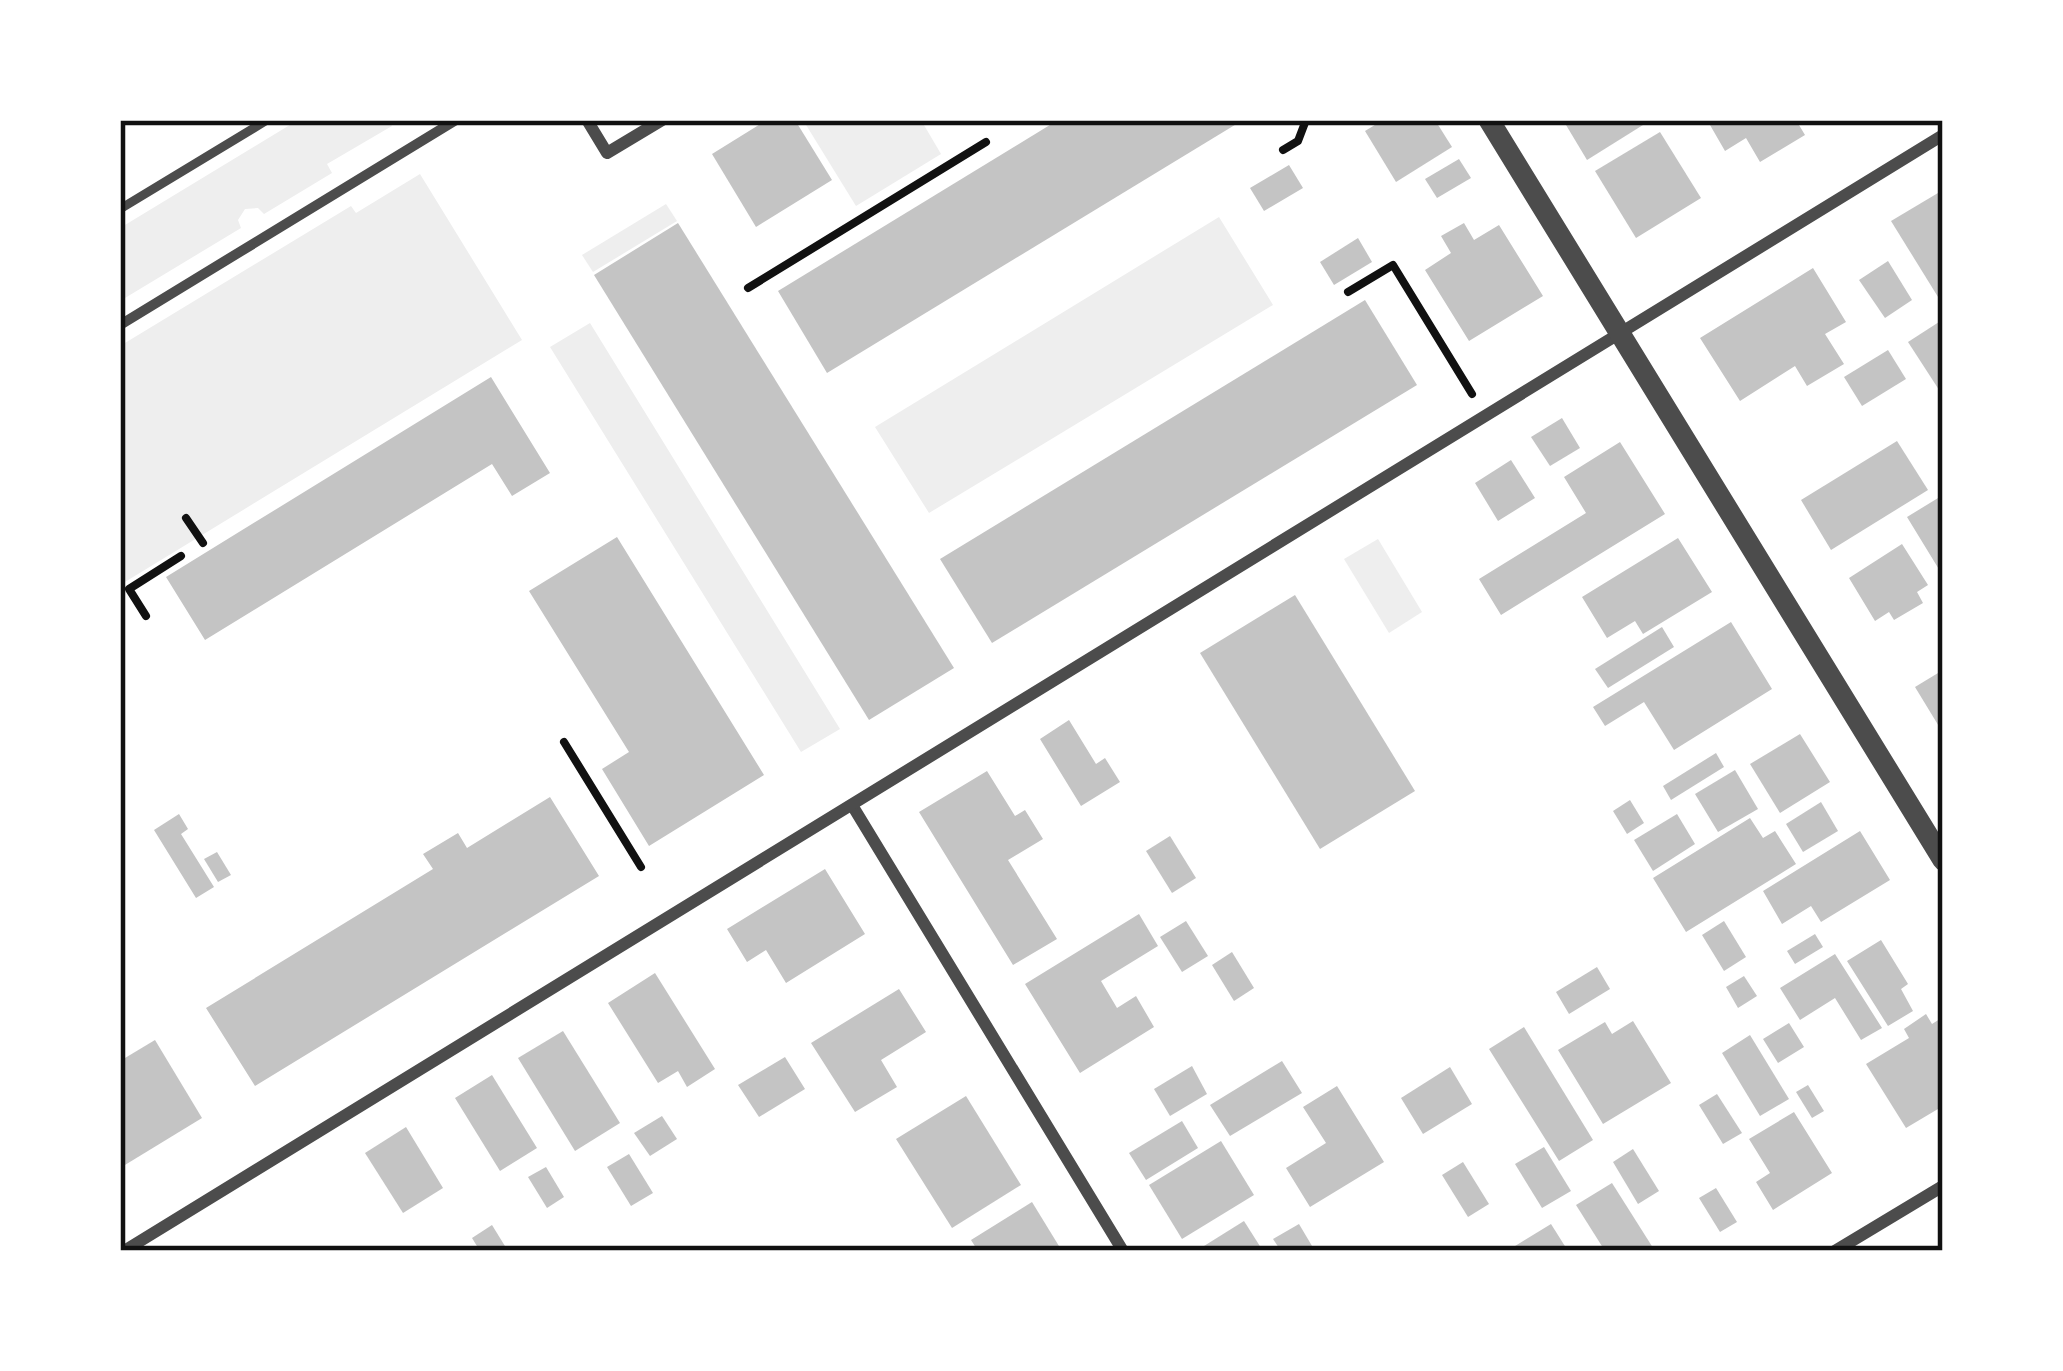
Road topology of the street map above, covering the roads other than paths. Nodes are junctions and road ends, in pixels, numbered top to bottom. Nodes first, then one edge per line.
1 (267, 120) edge
2 (457, 120) edge
3 (587, 120) edge
4 (662, 120) edge
5 (1489, 120) edge
6 (1943, 135) edge
7 (120, 209) edge
8 (120, 325) edge
9 (1620, 334) junction
10 (852, 805) junction
11 (1943, 860) edge
12 (1943, 1186) edge
13 (124, 1251) edge
14 (1123, 1251) edge
15 (1835, 1251) edge

1 - 7 lane
2 - 8 street
3 - 4 street
5 - 9 street
6 - 9 street
9 - 10 street
9 - 11 street
10 - 13 street
10 - 14 street
12 - 15 street

